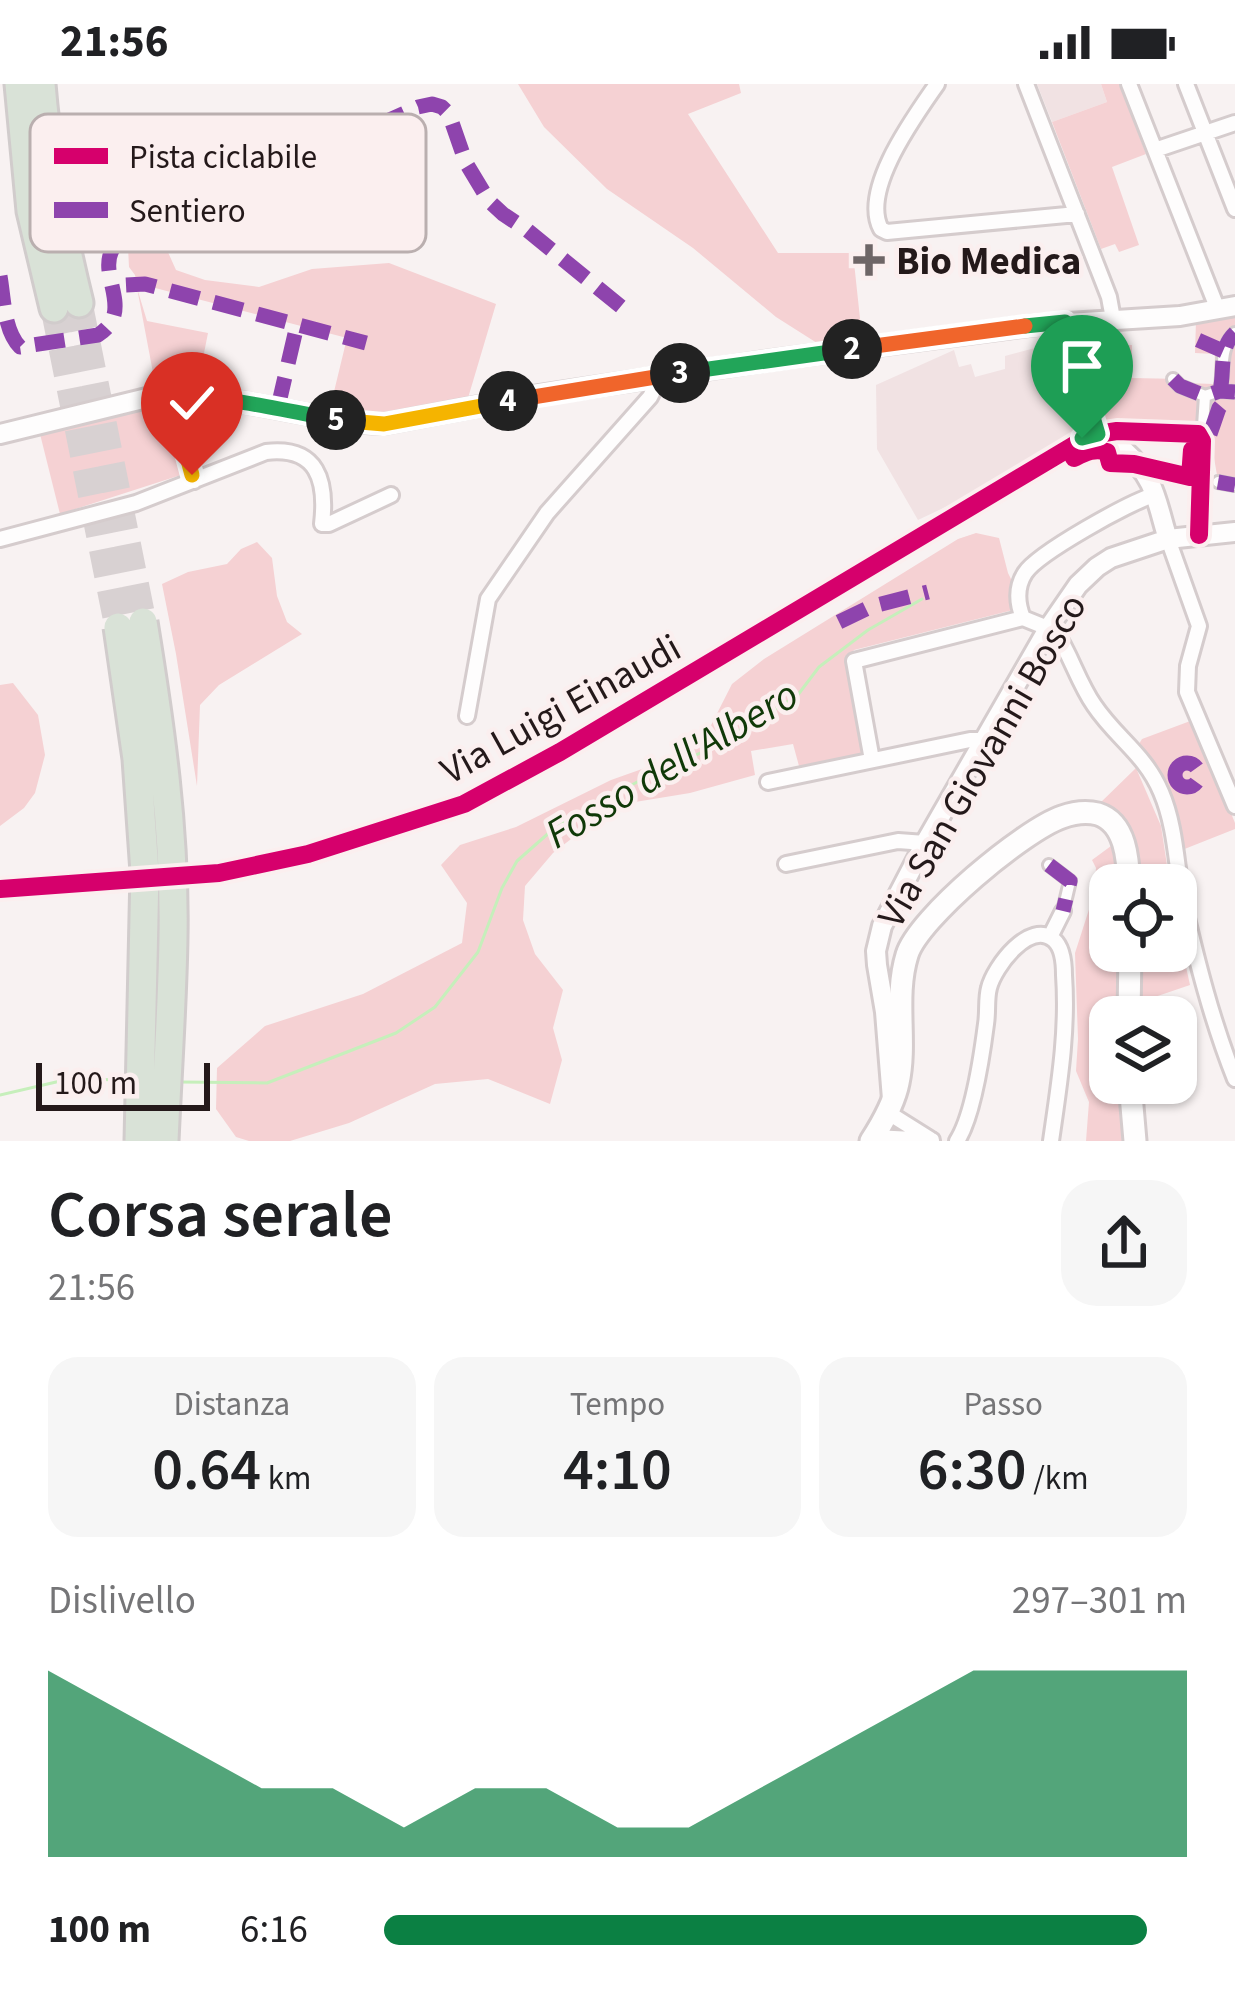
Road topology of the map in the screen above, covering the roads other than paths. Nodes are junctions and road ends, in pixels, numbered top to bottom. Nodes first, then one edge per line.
1 (19, 84) edge
2 (40, 84) edge
3 (937, 84) edge
4 (1026, 84) edge
5 (1130, 84) edge
6 (1186, 84) edge
7 (43, 114) edge
8 (1235, 123) edge
9 (1205, 133) junction
10 (1155, 150) junction
11 (30, 200) edge
12 (1235, 209) edge
13 (1077, 214) junction
14 (46, 252) edge
15 (61, 252) edge
16 (1227, 308) edge
17 (1113, 319) junction
18 (1065, 322) junction
19 (1235, 333) edge
20 (654, 377) junction
21 (1173, 379) dead end
22 (1220, 391) junction
23 (1235, 392) edge
24 (170, 395) junction
25 (1205, 396) junction
26 (1096, 428) junction
27 (0, 434) edge
28 (1202, 441) junction
29 (194, 481) junction
30 (1218, 482) dead end
31 (1235, 485) edge
32 (391, 495) dead end
33 (1154, 495) junction
34 (1235, 532) edge
35 (1199, 535) junction
36 (0, 539) edge
37 (1168, 539) junction
38 (1023, 618) junction
39 (1049, 627) junction
40 (467, 716) dead end
41 (984, 740) junction
42 (872, 760) junction
43 (768, 782) dead end
44 (1235, 806) edge
45 (925, 843) junction
46 (786, 864) dead end
47 (1127, 864) edge
48 (1049, 865) dead end
49 (0, 889) edge
50 (1063, 910) joint
51 (1050, 937) junction
52 (1228, 1041) edge
53 (1235, 1079) edge
54 (1132, 1104) edge
55 (890, 1106) junction
56 (873, 1139) edge
57 (933, 1140) edge
58 (139, 1141) edge
59 (164, 1141) edge
60 (957, 1141) edge
61 (1051, 1141) edge
62 (1135, 1141) edge

1 - 11 highway
2 - 7 highway
3 - 13 street
4 - 13 street
5 - 10 street
6 - 9 street
8 - 9 street
9 - 10 street
9 - 12 street
10 - 16 street
13 - 17 street
14 - 15 highway
16 - 17 street
17 - 18 street
18 - 20 street
18 - 26 street
19 - 22 street
20 - 24 street
20 - 40 street, Via Luigi Einaudi
21 - 25 street
22 - 23 street
22 - 25 street
24 - 27 street
24 - 29 street
25 - 28 street
26 - 28 street
26 - 33 street
26 - 49 street, Via Luigi Einaudi
28 - 35 street
29 - 32 street
29 - 36 street
30 - 31 street
33 - 37 street
33 - 38 street
34 - 35 street, Via San Giovanni Bosco
35 - 37 street, Via San Giovanni Bosco
37 - 39 street, Via San Giovanni Bosco
37 - 44 street
38 - 39 street
38 - 42 street
39 - 41 street, Via San Giovanni Bosco
39 - 52 street
41 - 42 street
41 - 45 street, Via San Giovanni Bosco
42 - 43 street
45 - 46 street
45 - 55 street, Via San Giovanni Bosco
47 - 55 main road
48 - 50 street
50 - 51 street
51 - 60 street
51 - 61 street
52 - 53 street
54 - 62 main road
55 - 56 main road
55 - 57 street
56 - 57 street
58 - 59 highway, bridge

